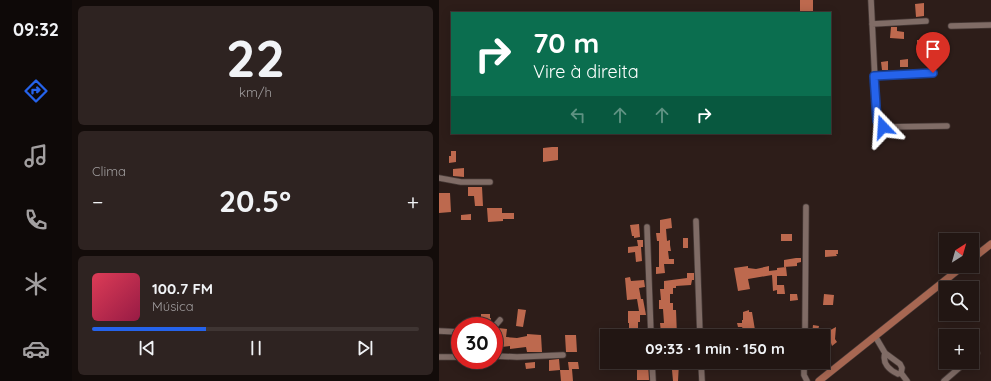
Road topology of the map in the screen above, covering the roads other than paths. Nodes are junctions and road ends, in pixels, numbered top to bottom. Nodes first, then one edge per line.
1 (871, 0) edge
2 (926, 21) dead end
3 (872, 24) junction
4 (991, 25) edge
5 (951, 26) dead end
6 (933, 73) dead end
7 (874, 76) junction
8 (947, 126) dead end
9 (439, 178) edge
10 (490, 182) dead end
11 (806, 207) dead end
12 (696, 221) dead end
13 (647, 227) dead end
14 (991, 244) edge
15 (979, 253) edge
16 (954, 273) edge
17 (651, 329) edge
18 (700, 329) edge
19 (805, 329) edge
20 (439, 331) edge
21 (451, 332) edge
22 (875, 336) junction
23 (885, 353) junction
24 (563, 355) dead end
25 (503, 356) edge
26 (439, 357) edge
27 (451, 357) edge
28 (652, 369) edge
29 (701, 369) edge
30 (804, 369) edge
31 (959, 369) edge
32 (901, 373) junction
33 (653, 381) edge
34 (702, 381) edge
35 (807, 381) edge
36 (819, 381) edge
37 (907, 381) edge
38 (944, 381) edge

1 - 3 street
2 - 3 street
3 - 7 street
4 - 5 street
6 - 7 street
7 - 8 street
9 - 10 street
11 - 19 street
12 - 18 street
13 - 17 street
14 - 15 main road
16 - 22 main road
20 - 21 street
22 - 23 street
22 - 36 main road
23 - 32 street
23 - 32 street
24 - 25 street
26 - 27 street
28 - 33 street
29 - 34 street
30 - 35 street
31 - 38 street
32 - 37 street

